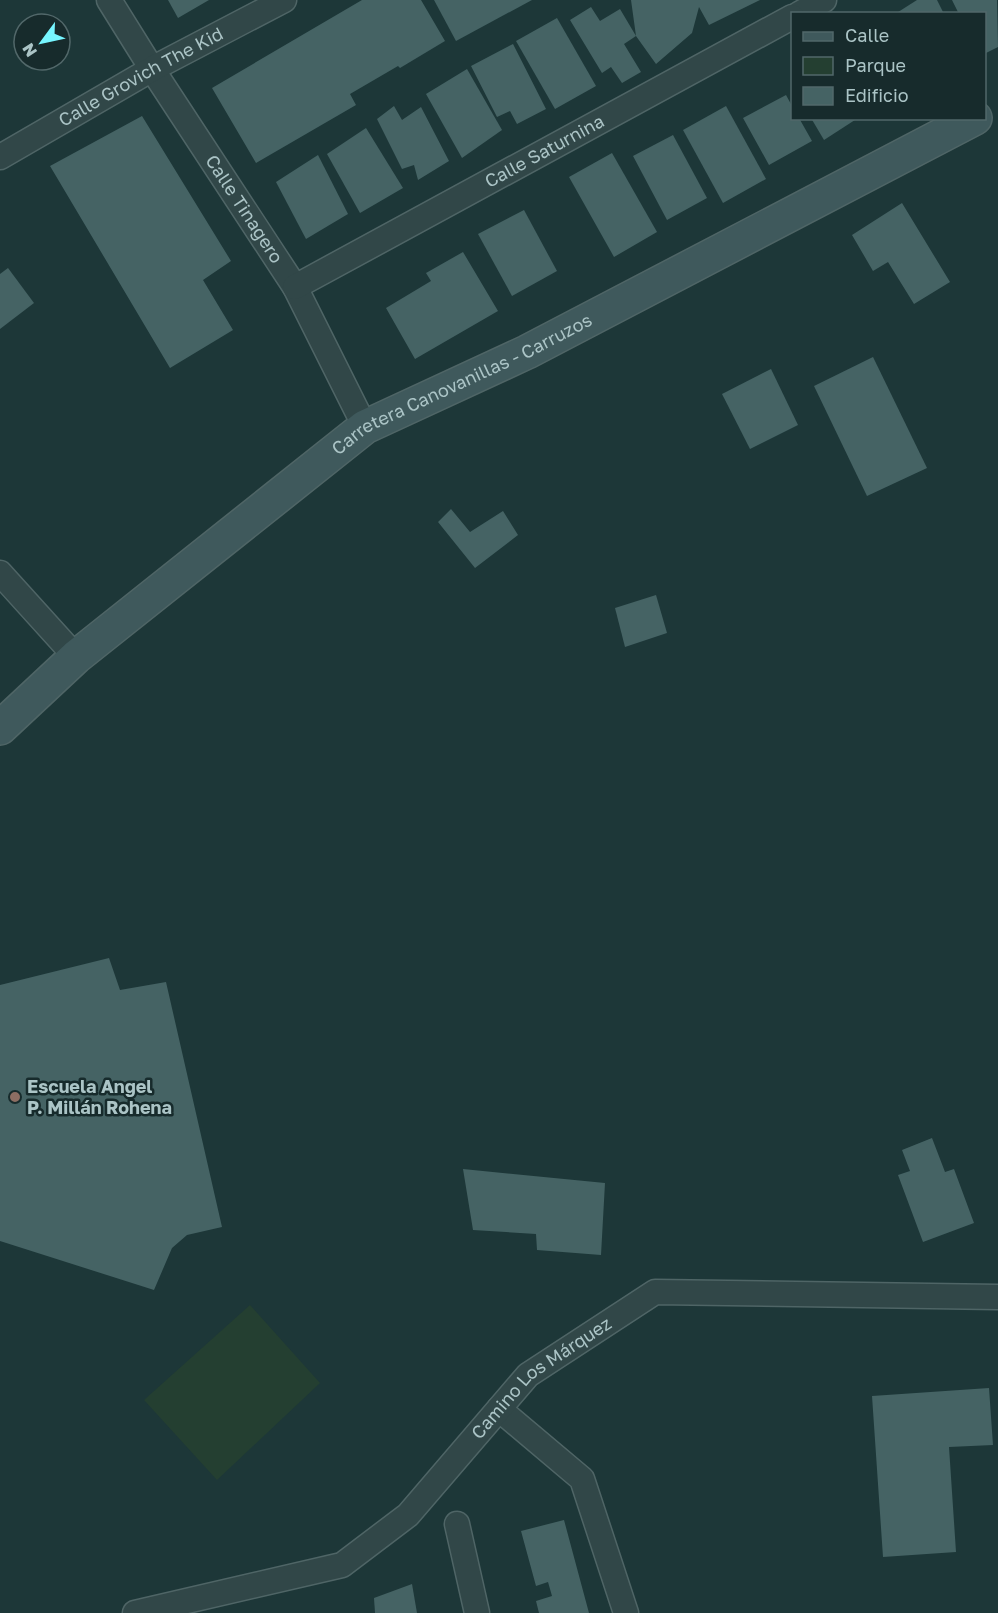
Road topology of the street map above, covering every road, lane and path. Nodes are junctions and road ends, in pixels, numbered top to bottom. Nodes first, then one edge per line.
1 (109, 0) edge
2 (284, 0) edge
3 (824, 0) edge
4 (803, 12) edge
5 (791, 18) edge
6 (152, 69) junction
7 (971, 120) edge
8 (0, 157) edge
9 (295, 287) junction
10 (365, 427) junction
11 (0, 573) edge
12 (76, 657) junction
13 (0, 728) edge
14 (998, 1297) edge
15 (499, 1409) junction
16 (457, 1524) dead end
17 (135, 1613) edge
18 (477, 1613) edge
19 (626, 1613) edge

1 - 6 street, Calle Tinagero
2 - 6 street, Calle Grovich The Kid
3 - 4 street
5 - 9 street, Calle Saturnina
6 - 8 street, Calle Grovich The Kid
6 - 9 street, Calle Tinagero
7 - 10 street, Carretera Canovanillas - Carruzos
9 - 10 street, Calle Tinagero
10 - 12 street, Carretera Canovanillas - Carruzos
11 - 12 street
12 - 13 street, Carretera Canovanillas - Carruzos
14 - 15 street, Camino Los Márquez
15 - 17 street, Camino Los Márquez
15 - 19 street
16 - 18 street

